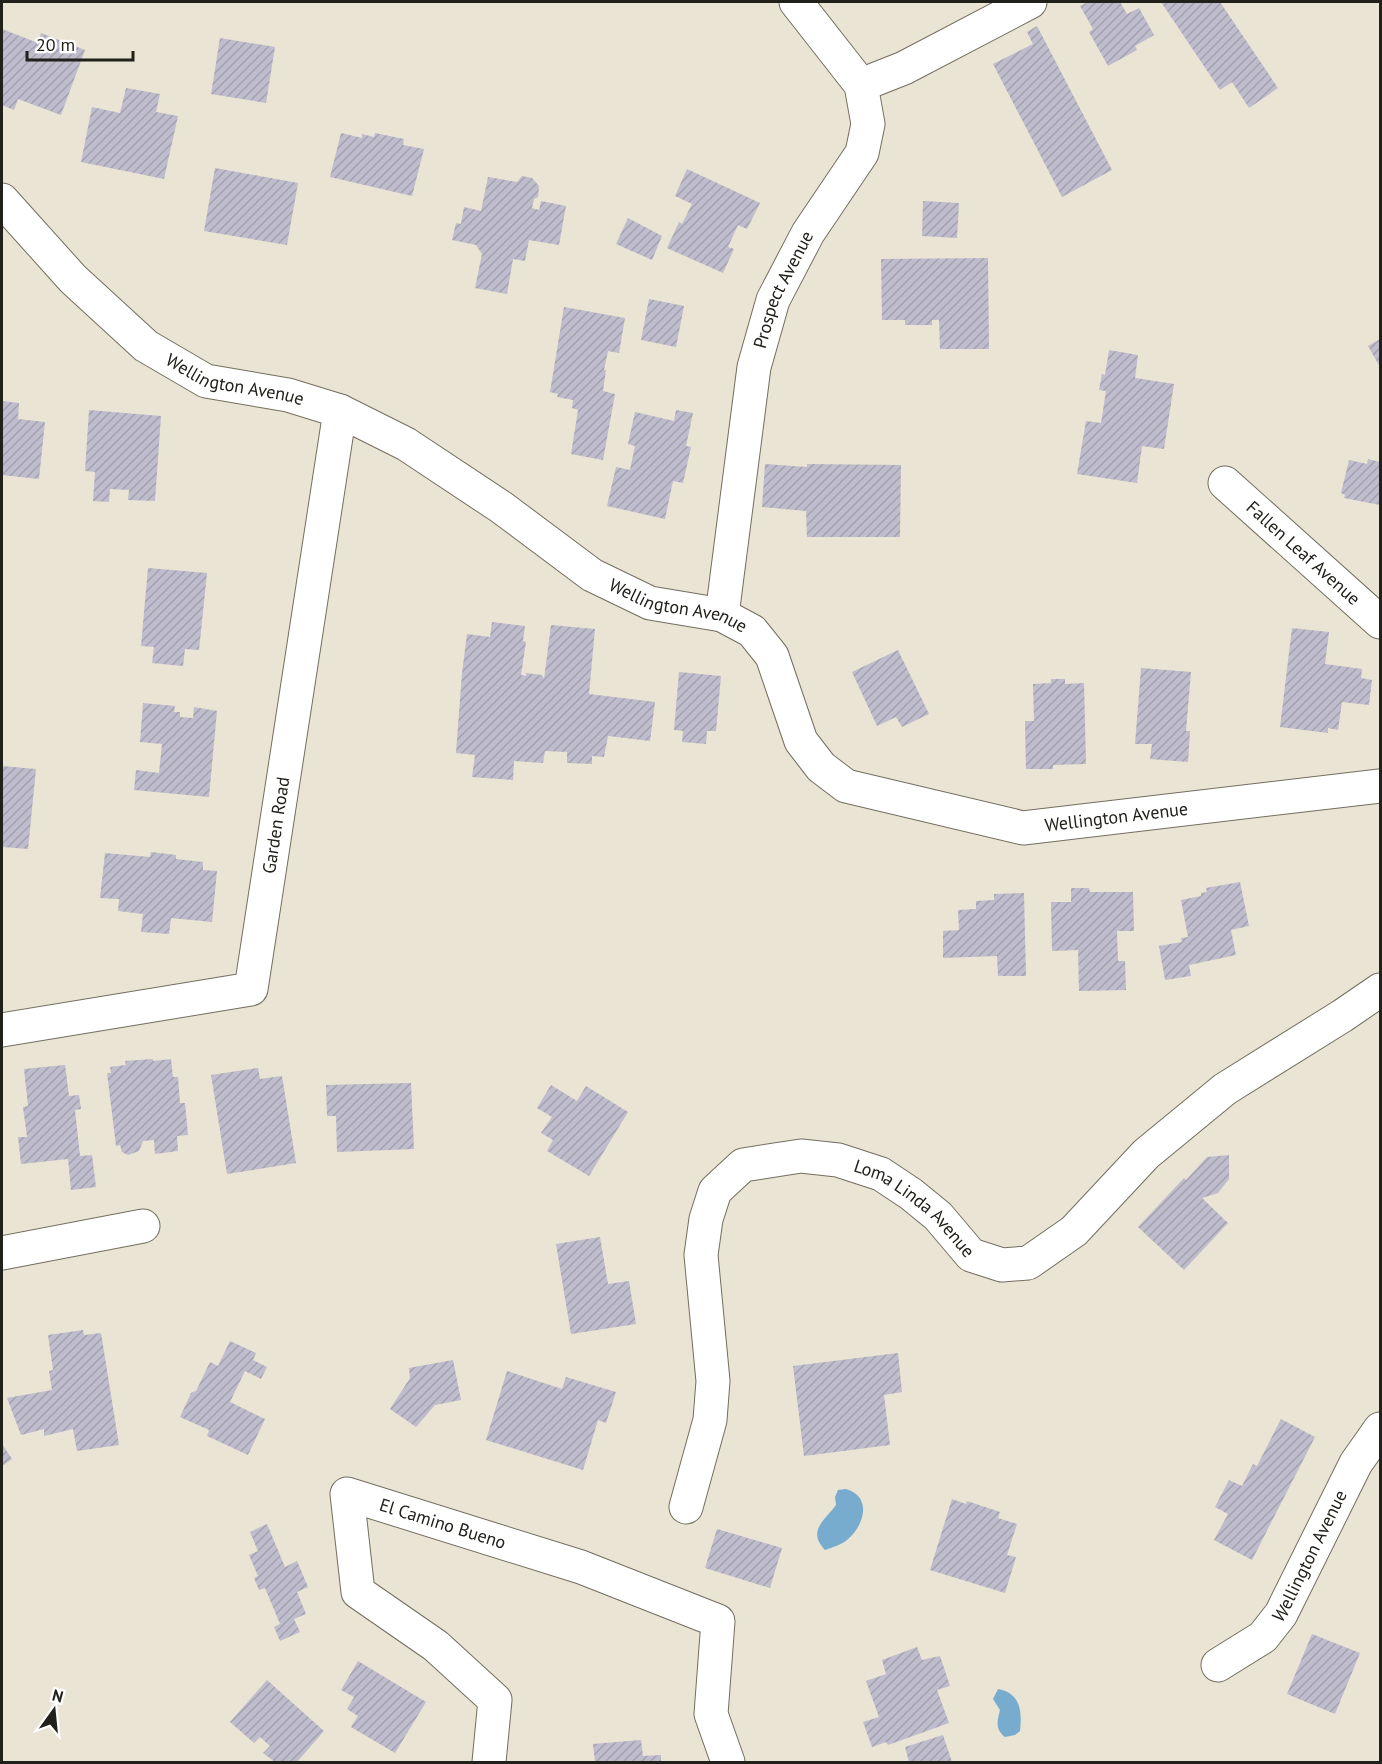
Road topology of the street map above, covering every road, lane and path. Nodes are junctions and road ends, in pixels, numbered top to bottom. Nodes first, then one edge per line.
1 (796, 2) edge
2 (1030, 2) edge
3 (861, 85) junction
4 (2, 200) edge
5 (340, 411) junction
6 (1225, 483) dead end
7 (722, 615) junction
8 (1380, 622) edge
9 (1380, 786) edge
10 (1380, 990) edge
11 (2, 1030) edge
12 (143, 1226) dead end
13 (2, 1254) edge
14 (1380, 1429) edge
15 (686, 1507) dead end
16 (1218, 1665) dead end
17 (489, 1762) edge
18 (728, 1762) edge

1 - 3 street, Prospect Avenue
2 - 3 street
3 - 7 street, Prospect Avenue
4 - 5 street, Wellington Avenue
5 - 7 street, Wellington Avenue
5 - 11 street, Garden Road
6 - 8 street, Fallen Leaf Avenue
7 - 9 street, Wellington Avenue
10 - 15 street, Loma Linda Avenue
12 - 13 street
14 - 16 street, Wellington Avenue
17 - 18 street, El Camino Bueno

